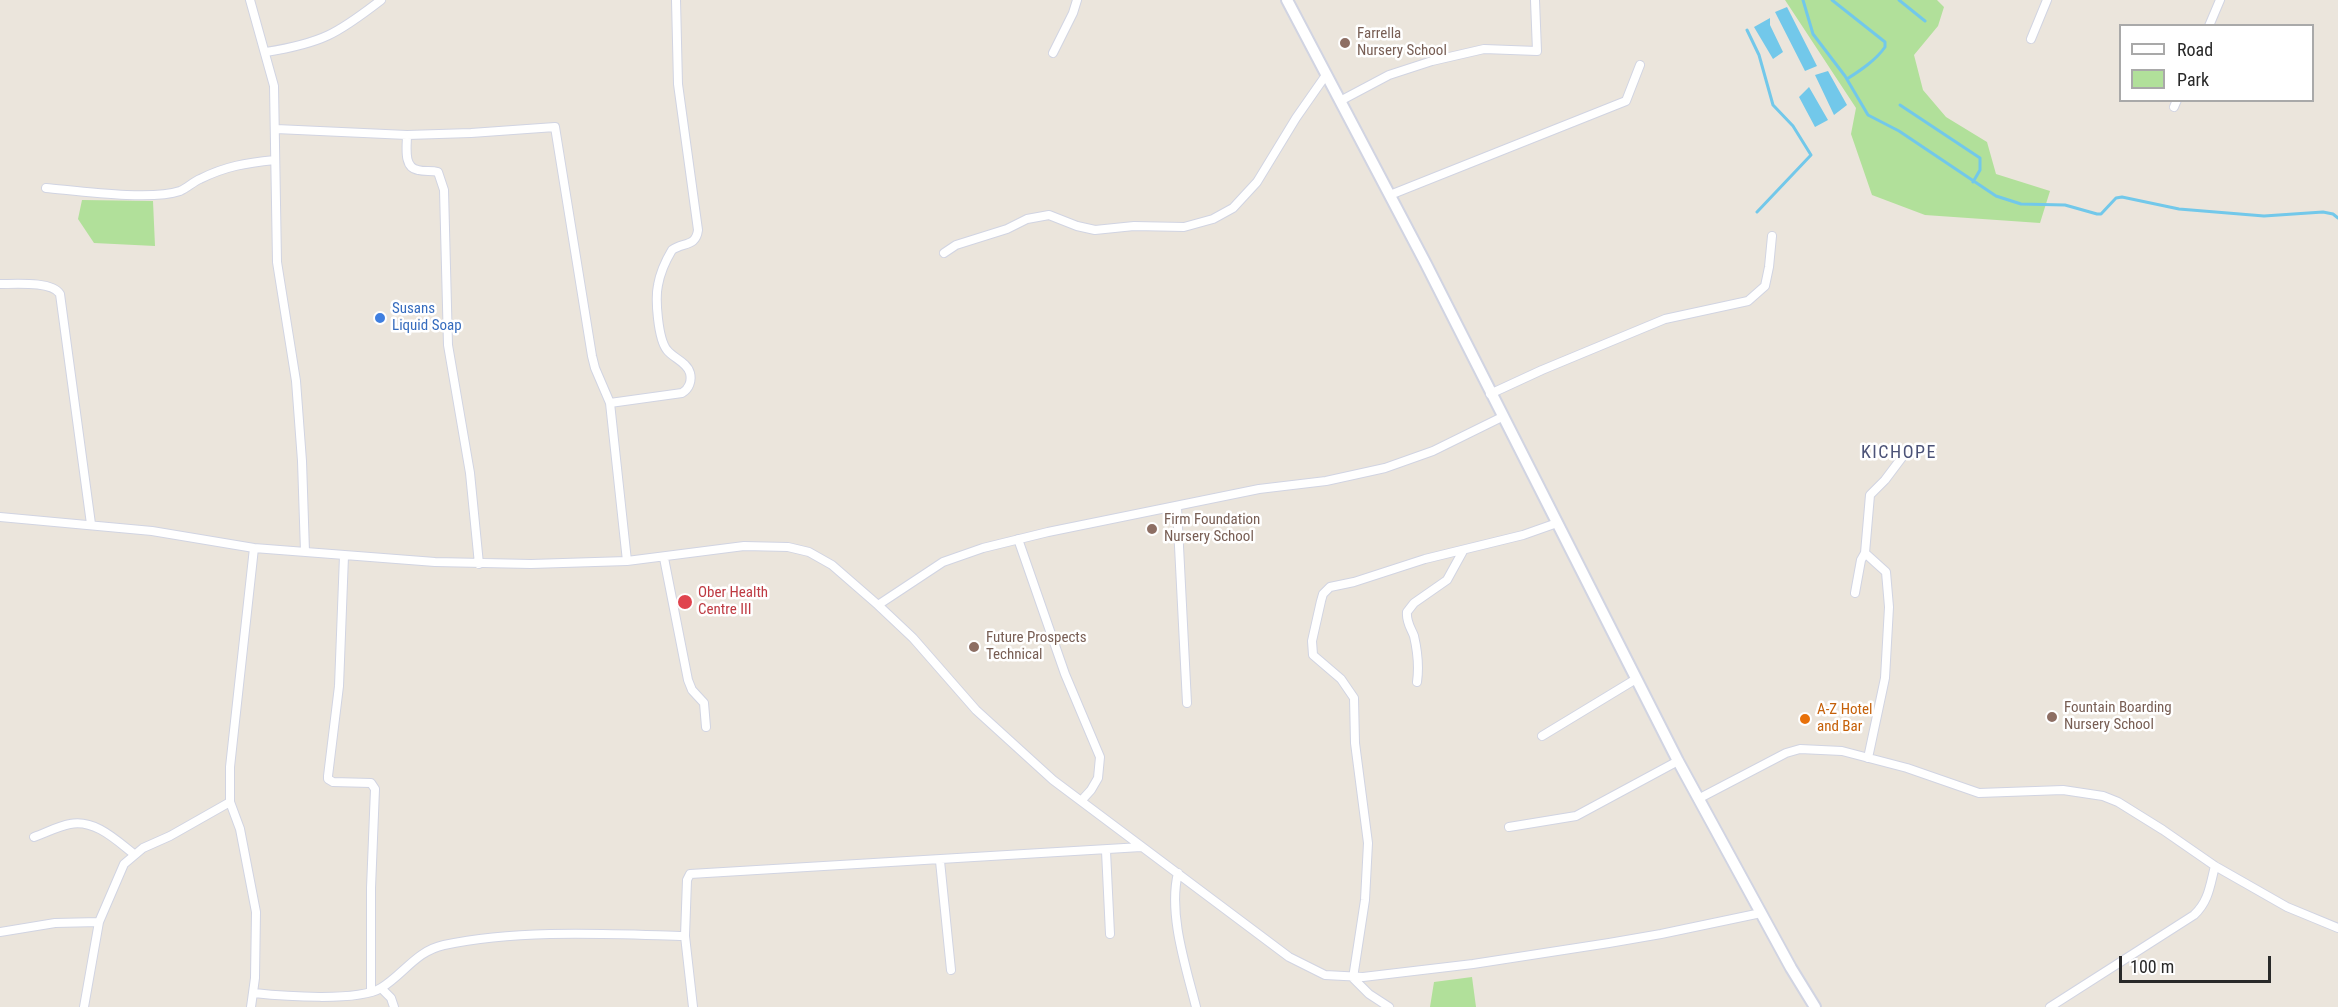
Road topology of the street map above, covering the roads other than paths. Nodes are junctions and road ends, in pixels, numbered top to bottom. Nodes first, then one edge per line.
1 (250, 0) edge
2 (381, 0) edge
3 (676, 0) edge
4 (1077, 0) edge
5 (1287, 0) edge
6 (1535, 0) edge
7 (2047, 0) edge
8 (2220, 0) edge
9 (2210, 24) edge
10 (2031, 39) dead end
11 (266, 52) junction
12 (1053, 53) dead end
13 (1640, 65) dead end
14 (1326, 75) junction
15 (1340, 101) junction
16 (276, 129) junction
17 (407, 135) junction
18 (275, 160) junction
19 (46, 188) dead end
20 (1390, 195) junction
21 (1772, 236) dead end
22 (944, 253) dead end
23 (0, 284) edge
24 (1490, 394) junction
25 (610, 404) junction
26 (1502, 417) junction
27 (1903, 456) dead end
28 (1177, 507) junction
29 (0, 517) edge
30 (1557, 523) junction
31 (91, 524) junction
32 (1018, 539) junction
33 (254, 548) junction
34 (1463, 551) junction
35 (305, 552) junction
36 (1865, 554) junction
37 (344, 556) junction
38 (664, 558) junction
39 (627, 561) junction
40 (479, 564) junction
41 (1855, 594) dead end
42 (878, 605) junction
43 (1636, 679) junction
44 (1417, 682) dead end
45 (1187, 703) dead end
46 (706, 727) dead end
47 (1542, 736) dead end
48 (1868, 758) junction
49 (1678, 761) junction
50 (1698, 799) junction
51 (1081, 801) junction
52 (230, 802) junction
53 (1509, 827) dead end
54 (34, 837) dead end
55 (1141, 847) junction
56 (1106, 851) junction
57 (134, 854) junction
58 (940, 861) junction
59 (2215, 866) junction
60 (1178, 873) junction
61 (1761, 913) junction
62 (99, 922) junction
63 (2338, 928) edge
64 (0, 933) edge
65 (1110, 934) dead end
66 (685, 936) junction
67 (951, 970) dead end
68 (1353, 978) junction
69 (381, 988) junction
70 (371, 991) junction
71 (254, 993) junction
72 (84, 1007) edge
73 (251, 1007) edge
74 (394, 1007) edge
75 (693, 1007) edge
76 (1196, 1007) edge
77 (1389, 1007) edge
78 (1815, 1007) edge
79 (2050, 1007) edge

1 - 11 street
2 - 11 street
3 - 25 street
4 - 12 street
5 - 14 street
6 - 15 street
7 - 10 street
8 - 9 street
11 - 16 street
13 - 20 street
14 - 15 street
14 - 22 street
15 - 20 street
16 - 17 street
16 - 18 street
17 - 25 street
17 - 40 street
18 - 19 street
18 - 35 street
20 - 24 street
21 - 24 street
23 - 31 street
24 - 26 street
25 - 39 street
26 - 28 street
26 - 30 street
27 - 36 street
28 - 32 street
28 - 45 street
29 - 31 street
30 - 34 street
30 - 43 street
31 - 33 street
32 - 42 street
32 - 51 street
33 - 35 street
33 - 52 street
34 - 44 street
34 - 68 street
35 - 37 street
36 - 41 street
36 - 48 street
37 - 40 street
37 - 70 street
38 - 39 street
38 - 42 street
38 - 46 street
39 - 40 street
42 - 51 street
43 - 47 street
43 - 49 street
48 - 50 street
48 - 59 street
49 - 50 street
49 - 53 street
50 - 61 street
51 - 55 street
52 - 57 street
52 - 71 street
54 - 57 street
55 - 56 street
55 - 60 street
56 - 58 street
56 - 65 street
57 - 62 street
58 - 66 street
58 - 67 street
59 - 63 street
59 - 79 street
60 - 68 street
60 - 76 street
61 - 68 street
61 - 78 street
62 - 64 street
62 - 72 street
66 - 69 street
66 - 75 street
68 - 77 street
69 - 70 street
69 - 74 street
70 - 71 street
71 - 73 street

